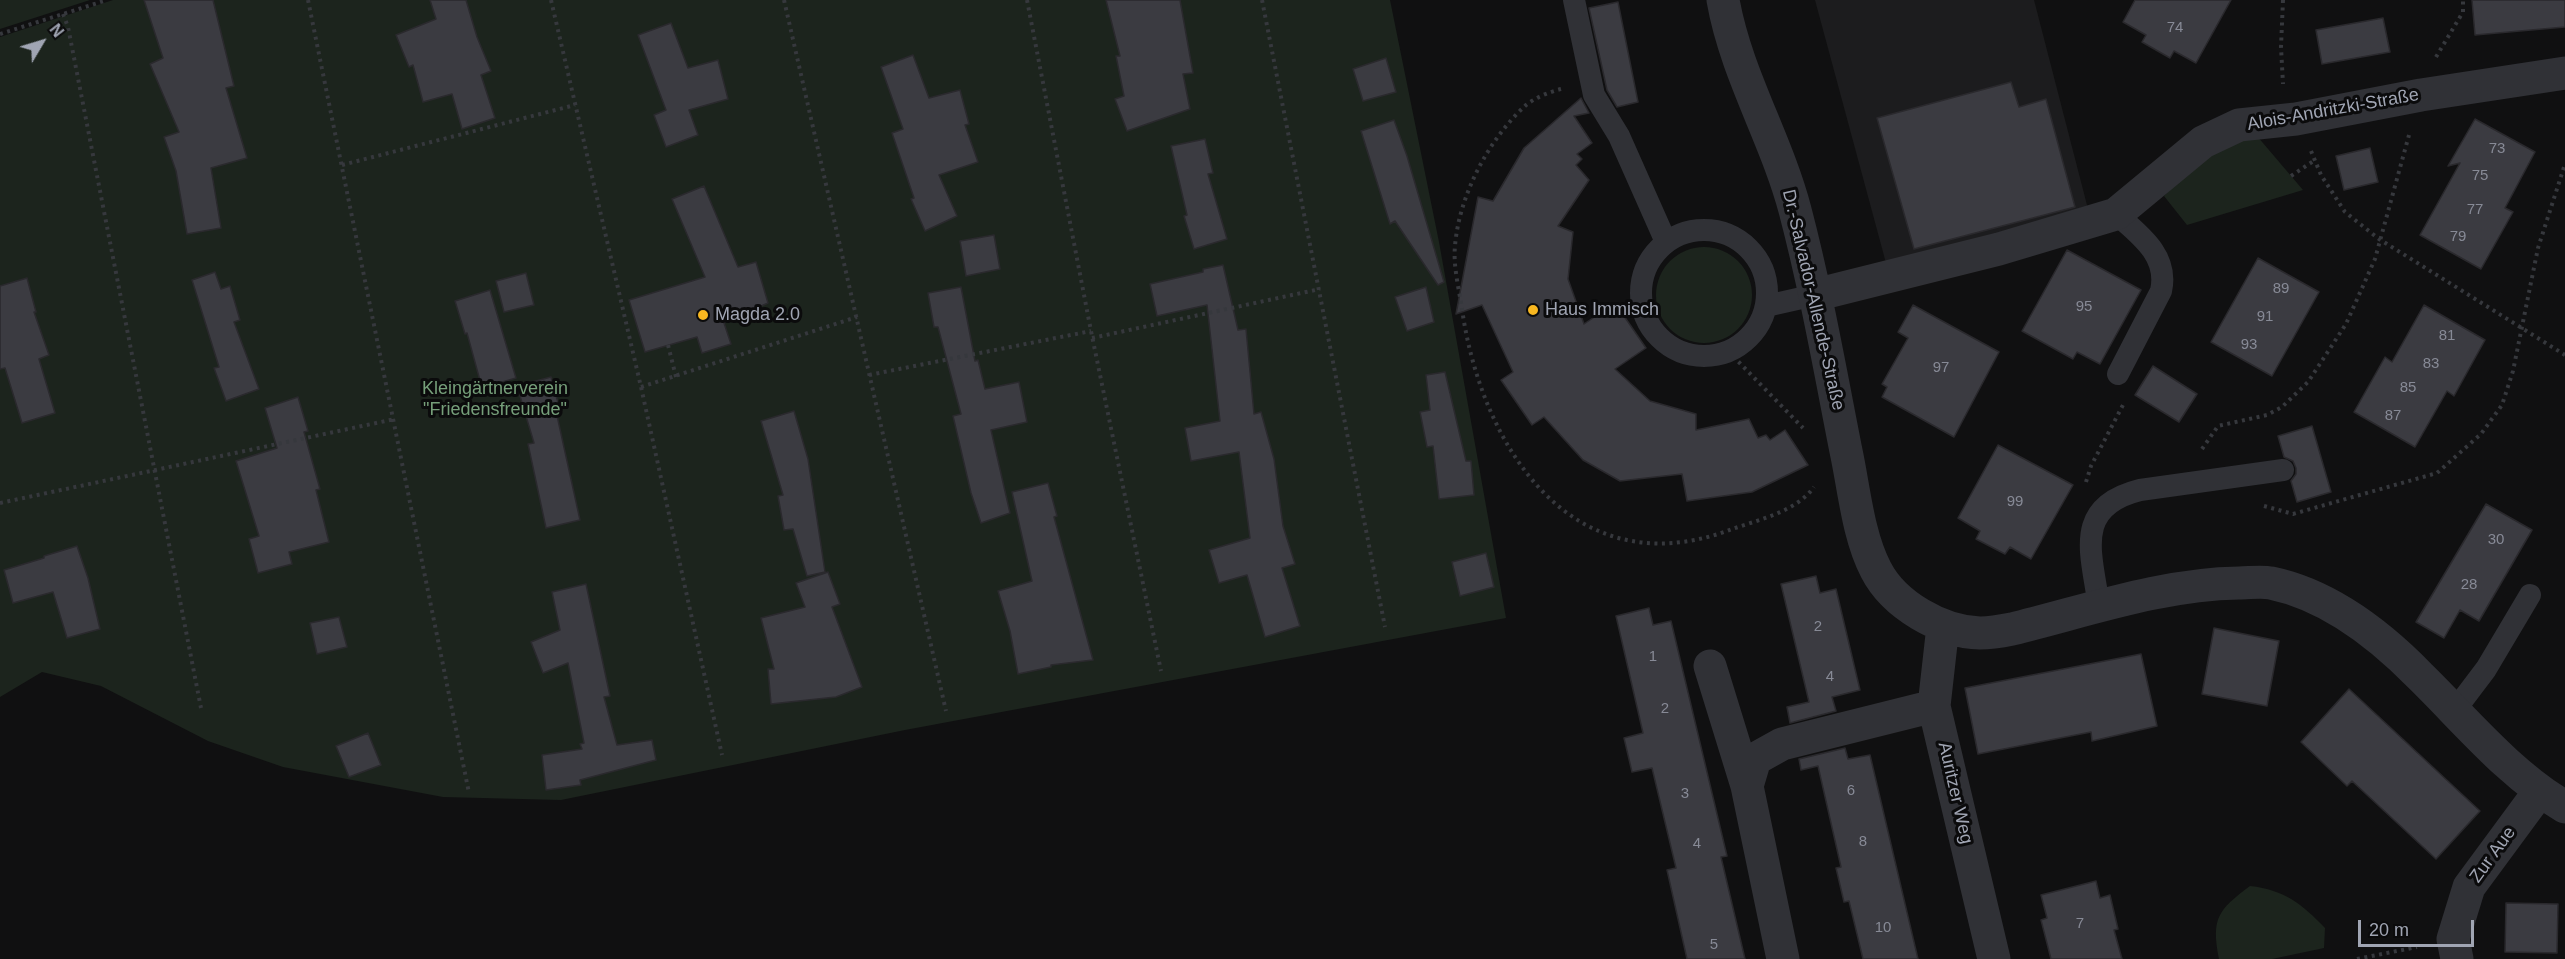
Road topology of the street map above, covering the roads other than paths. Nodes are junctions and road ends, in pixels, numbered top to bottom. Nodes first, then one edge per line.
1 (1574, 0) edge
2 (1723, 0) edge
3 (2565, 73) edge
4 (2116, 214) junction
5 (1666, 242) junction
6 (1815, 295) junction
7 (1766, 306) junction
8 (2118, 374) dead end
9 (2283, 470) dead end
10 (2530, 595) dead end
11 (2099, 607) junction
12 (1943, 626) junction
13 (1710, 666) dead end
14 (1934, 706) junction
15 (2455, 710) junction
16 (1747, 786) junction
17 (2552, 799) edge
18 (2455, 949) edge
19 (1783, 959) edge
20 (1994, 959) edge

1 - 5 lane
2 - 6 street, Dr.-Salvador-Allende-Straße
3 - 4 street, Alois-Andritzki-Straße
4 - 6 street, Alois-Andritzki-Straße
4 - 8 lane
5 - 7 lane
5 - 7 lane
6 - 7 lane
6 - 12 street, Dr.-Salvador-Allende-Straße
9 - 11 lane
10 - 15 lane
11 - 12 street
11 - 15 street
12 - 14 street, Auritzer Weg
13 - 16 street
14 - 16 street
14 - 20 street, Auritzer Weg
15 - 17 street
16 - 19 street
17 - 18 street, Zur Aue

